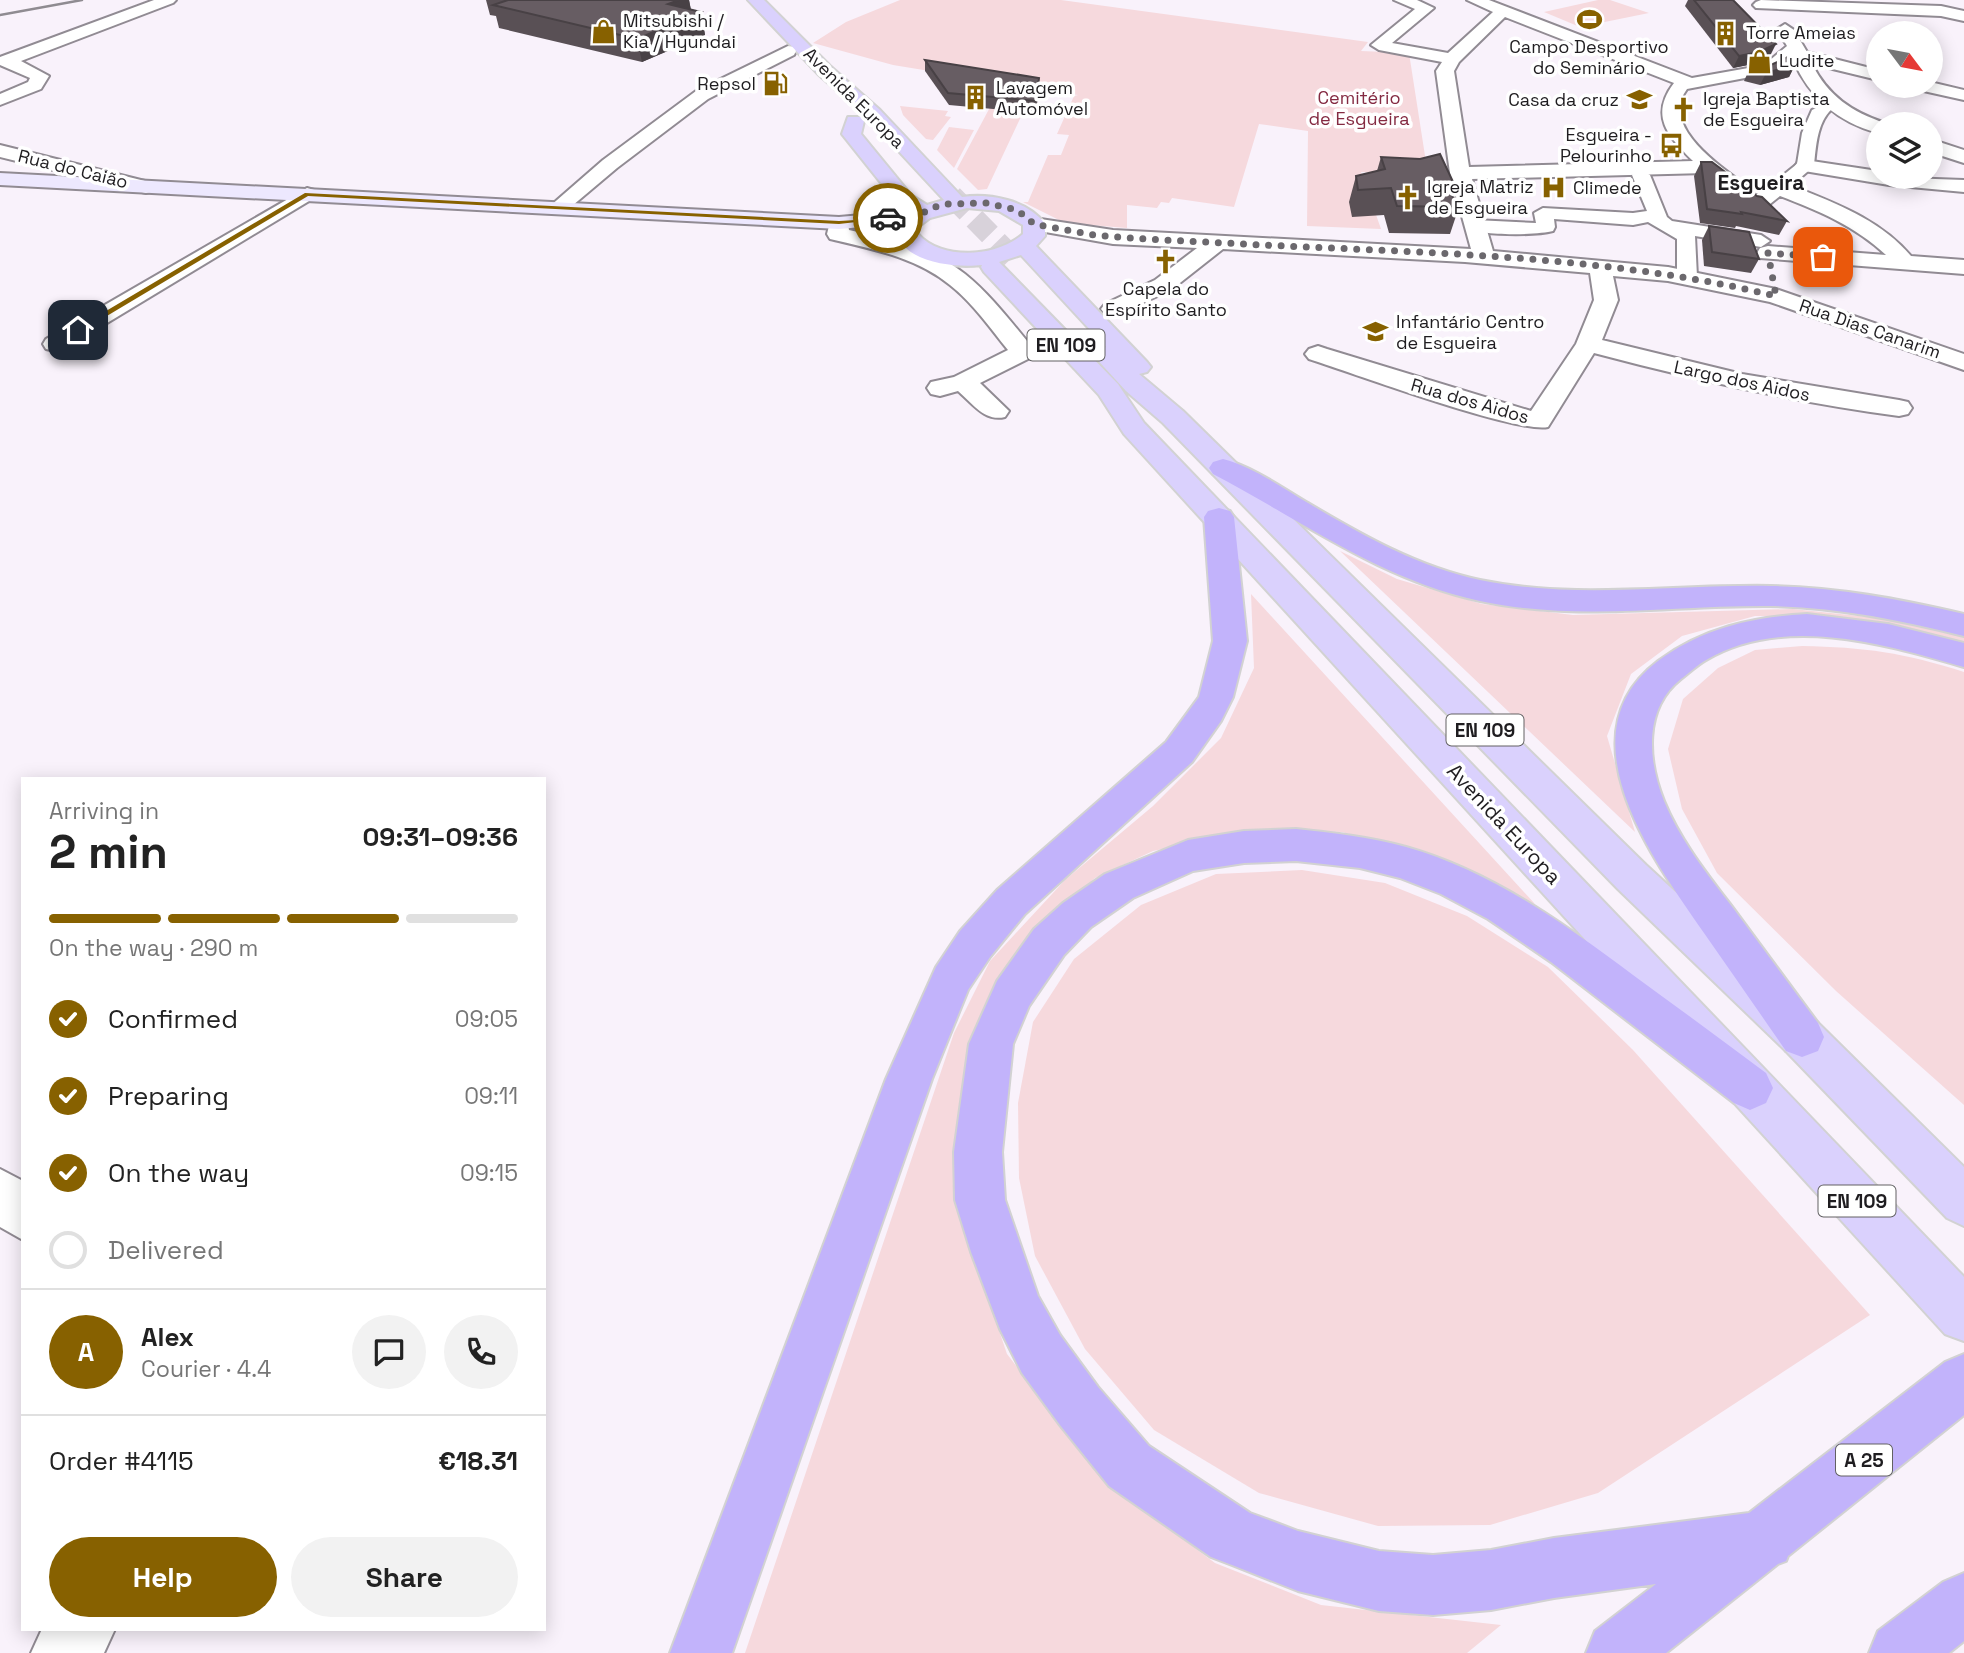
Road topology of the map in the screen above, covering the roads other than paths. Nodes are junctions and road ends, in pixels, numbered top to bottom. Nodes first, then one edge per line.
1 (168, 0) edge
2 (740, 0) edge
3 (756, 0) edge
4 (1402, 0) edge
5 (1475, 0) edge
6 (1759, 2) edge
7 (1947, 5) edge
8 (1504, 10) junction
9 (1964, 16) edge
10 (788, 51) junction
11 (1801, 57) junction
12 (1452, 59) junction
13 (1866, 72) edge
14 (1690, 83) junction
15 (1943, 90) edge
16 (1964, 95) edge
17 (0, 100) edge
18 (1824, 109) dead end
19 (864, 118) junction
20 (1866, 123) edge
21 (1943, 150) edge
22 (0, 151) edge
23 (1964, 157) edge
24 (1805, 166) junction
25 (1710, 167) junction
26 (1460, 173) junction
27 (1866, 174) edge
28 (1641, 175) dead end
29 (0, 179) edge
30 (1943, 184) edge
31 (1964, 186) edge
32 (146, 187) junction
33 (1778, 188) junction
34 (1941, 189) edge
35 (307, 194) junction
36 (952, 196) tunnel mouth
37 (904, 199) junction
38 (986, 203) junction
39 (1758, 204) junction
40 (559, 207) junction
41 (1964, 210) edge
42 (920, 216) junction
43 (1659, 216) junction
44 (879, 219) junction
45 (846, 222) junction
46 (1475, 226) junction
47 (1113, 237) junction
48 (1064, 239) junction
49 (1217, 243) junction
50 (1764, 247) junction
51 (1019, 248) junction
52 (952, 257) junction
53 (1484, 257) junction
54 (1905, 264) junction
55 (1043, 266) junction
56 (1600, 267) junction
57 (1964, 267) edge
58 (1688, 277) junction
59 (1776, 296) junction
60 (1113, 309) dead end
61 (55, 344) dead end
62 (1588, 344) junction
63 (1318, 354) dead end
64 (1964, 362) edge
65 (1899, 408) dead end
66 (996, 411) dead end
67 (1173, 417) junction
68 (1134, 428) junction
69 (1223, 468) junction
70 (1219, 517) junction
71 (1964, 625) edge
72 (1964, 655) edge
73 (1802, 1037) junction
74 (1750, 1088) junction
75 (0, 1193) edge
76 (1964, 1201) edge
77 (21, 1212) edge
78 (1964, 1315) edge
79 (1964, 1381) edge
80 (1765, 1540) junction
81 (1964, 1603) edge
82 (82, 1631) edge
83 (62, 1653) edge
84 (701, 1653) edge
85 (1617, 1653) edge
86 (1900, 1653) edge

1 - 17 street
2 - 10 main road, Avenida Europa
3 - 19 main road, Avenida Europa
4 - 12 street
5 - 8 street
6 - 7 street
6 - 11 street
7 - 9 street
8 - 12 street
8 - 14 street
10 - 19 main road, Avenida Europa
10 - 40 street
11 - 13 street
11 - 14 street
11 - 20 street
12 - 26 street
14 - 25 street
15 - 16 street
18 - 24 street
19 - 36 main road, Avenida Europa
19 - 37 main road
19 - 38 main road
19 - 42 main road, Avenida Europa
21 - 23 street
22 - 32 street, Rua do Caião
24 - 27 street
24 - 33 street
25 - 26 street
25 - 39 street
26 - 46 street
28 - 43 street
29 - 32 main road
30 - 31 street
32 - 35 main road
33 - 39 street
33 - 54 street
34 - 41 street
35 - 40 main road
35 - 61 street
37 - 42 main road
37 - 44 main road
38 - 42 main road, EN 109
38 - 51 main road, EN 109
39 - 50 street
40 - 45 main road
42 - 44 main road
42 - 45 main road
42 - 52 main road
43 - 46 street
43 - 50 street
43 - 58 street
44 - 45 main road
45 - 66 street
46 - 53 street
47 - 48 street
47 - 49 street, Rua Dias Canarim
47 - 51 street
48 - 51 street
48 - 55 street
49 - 53 street, Rua Dias Canarim
49 - 60 street
50 - 54 street
50 - 59 street
51 - 52 main road
51 - 55 main road
51 - 67 main road, EN 109
51 - 68 main road, Avenida Europa / EN 109
52 - 68 main road
53 - 56 street, Rua Dias Canarim
54 - 57 street
55 - 67 main road
56 - 58 street, Rua Dias Canarim
56 - 62 street, Rua dos Aidos
58 - 59 street, Rua Dias Canarim
59 - 64 street, Rua Dias Canarim
62 - 63 street, Rua dos Aidos
62 - 65 street, Largo dos Aidos
67 - 69 main road, EN 109
68 - 70 main road, Avenida Europa / EN 109
69 - 71 highway
69 - 73 main road, EN 109
70 - 74 main road, Avenida Europa / EN 109
70 - 84 highway
72 - 73 highway
73 - 76 main road, EN 109
74 - 78 main road, Avenida Europa / EN 109
74 - 80 highway
75 - 77 street
79 - 80 highway, A 25
80 - 85 highway, A 25
81 - 86 highway
82 - 83 street

